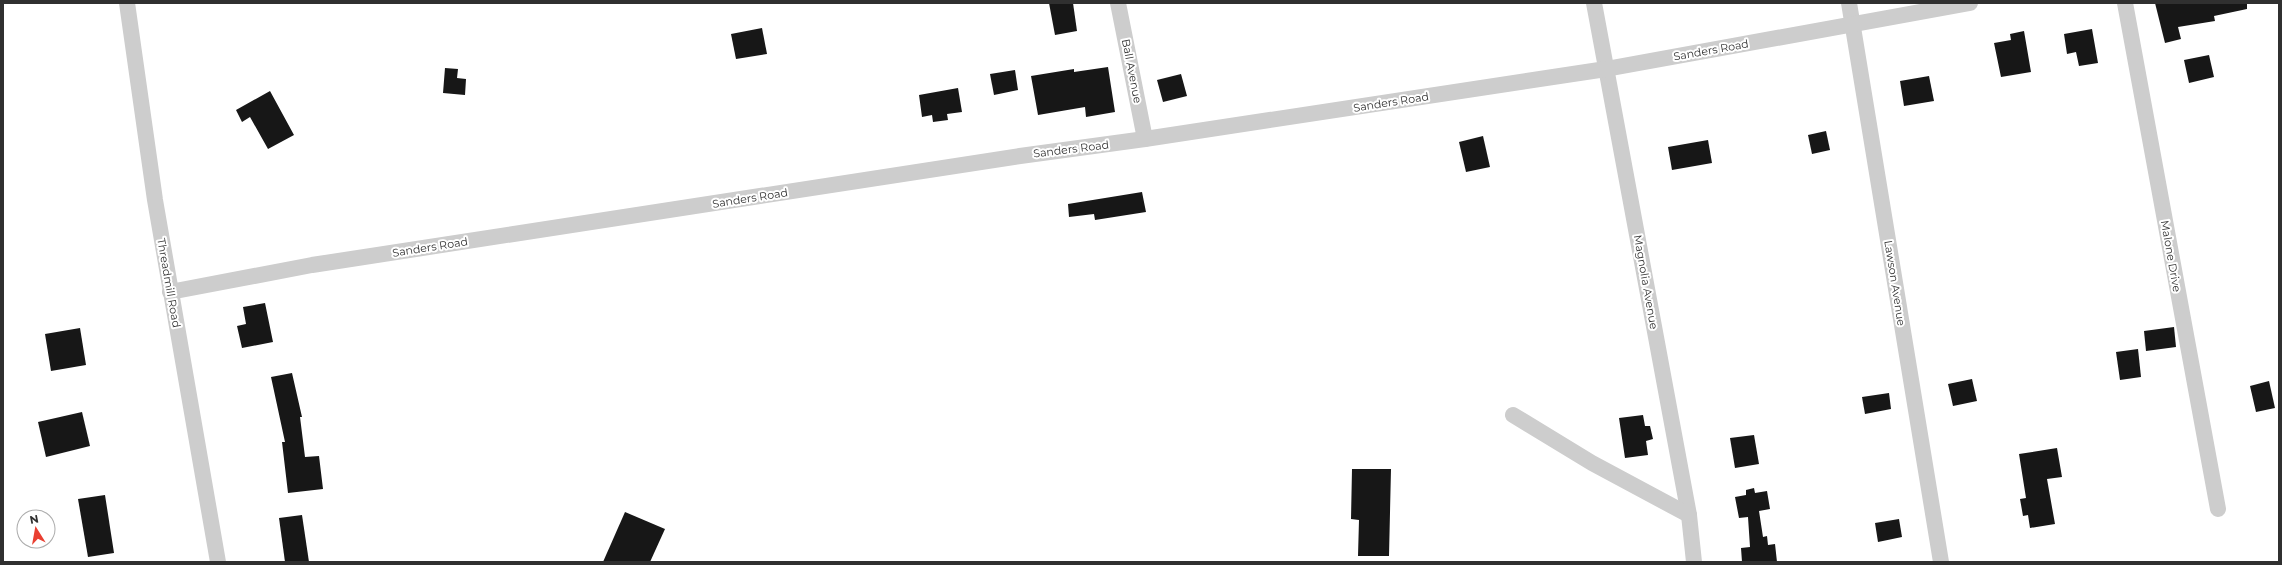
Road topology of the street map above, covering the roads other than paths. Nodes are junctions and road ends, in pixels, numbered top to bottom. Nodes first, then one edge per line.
1 (127, 3) edge
2 (1118, 3) edge
3 (1594, 3) edge
4 (1849, 3) edge
5 (1970, 3) edge
6 (2125, 3) edge
7 (1852, 25) junction
8 (1606, 69) junction
9 (1145, 140) junction
10 (170, 292) junction
11 (1513, 415) dead end
12 (2218, 508) dead end
13 (1689, 515) junction
14 (218, 562) edge
15 (1694, 562) edge
16 (1941, 562) edge

1 - 10 street, Threadmill Road
2 - 9 street, Ball Avenue
3 - 8 street, Magnolia Avenue
4 - 7 street, Lawson Avenue
5 - 7 street, Sanders Road
6 - 12 street, Malone Drive
7 - 8 street, Sanders Road
7 - 16 street, Lawson Avenue
8 - 9 street, Sanders Road
8 - 13 street, Magnolia Avenue
9 - 10 street, Sanders Road
10 - 14 street, Threadmill Road
11 - 13 street
13 - 15 street, Magnolia Avenue

